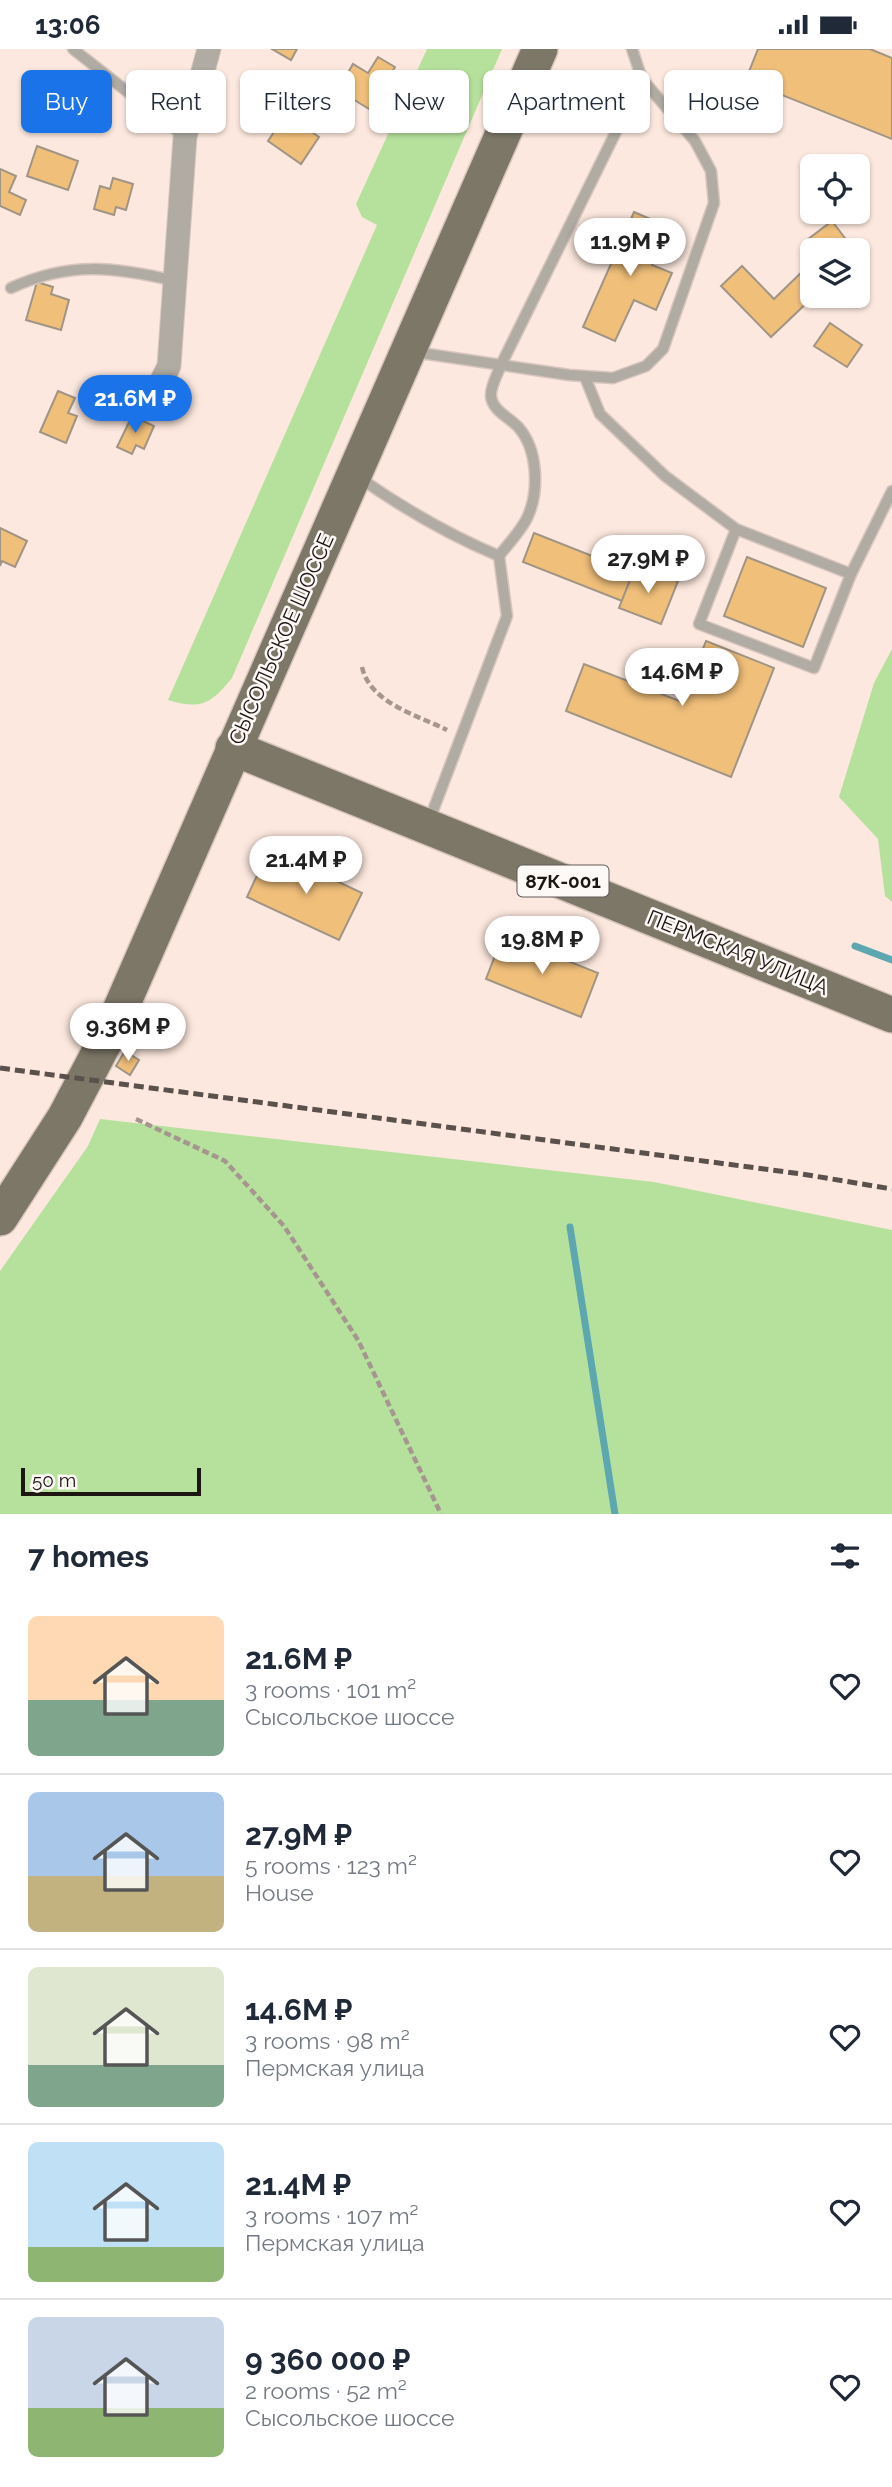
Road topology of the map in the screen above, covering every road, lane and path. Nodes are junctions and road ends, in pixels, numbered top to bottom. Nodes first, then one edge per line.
1 (73, 49) edge
2 (209, 49) edge
3 (540, 49) edge
4 (632, 49) edge
5 (639, 70) edge
6 (650, 88) edge
7 (615, 133) edge
8 (185, 137) junction
9 (176, 281) junction
10 (11, 288) dead end
11 (408, 351) junction
12 (501, 365) junction
13 (585, 377) junction
14 (140, 400) dead end
15 (354, 473) junction
16 (892, 491) edge
17 (736, 529) junction
18 (499, 556) junction
19 (850, 574) junction
20 (362, 667) dead end
21 (461, 737) junction
22 (233, 748) junction
23 (426, 827) junction
24 (892, 1015) edge
25 (136, 1119) dead end
26 (0, 1218) edge
27 (441, 1514) edge

1 - 8 lane
2 - 8 street
3 - 11 main road, СЫСОЛЬСКОЕ ШОССЕ
4 - 5 lane
6 - 13 lane
7 - 12 lane
8 - 9 street
9 - 10 lane
9 - 14 street
11 - 12 lane
11 - 15 main road, СЫСОЛЬСКОЕ ШОССЕ
12 - 13 lane
12 - 18 lane
13 - 17 lane
15 - 18 lane
15 - 22 main road, СЫСОЛЬСКОЕ ШОССЕ
16 - 19 lane
17 - 19 lane
17 - 19 lane
18 - 21 lane
20 - 21 path
21 - 23 lane
22 - 23 main road, ПЕРМСКАЯ УЛИЦА / 87К-001
22 - 26 main road, СЫСОЛЬСКОЕ ШОССЕ
23 - 24 main road, ПЕРМСКАЯ УЛИЦА / 87К-001
25 - 27 path

